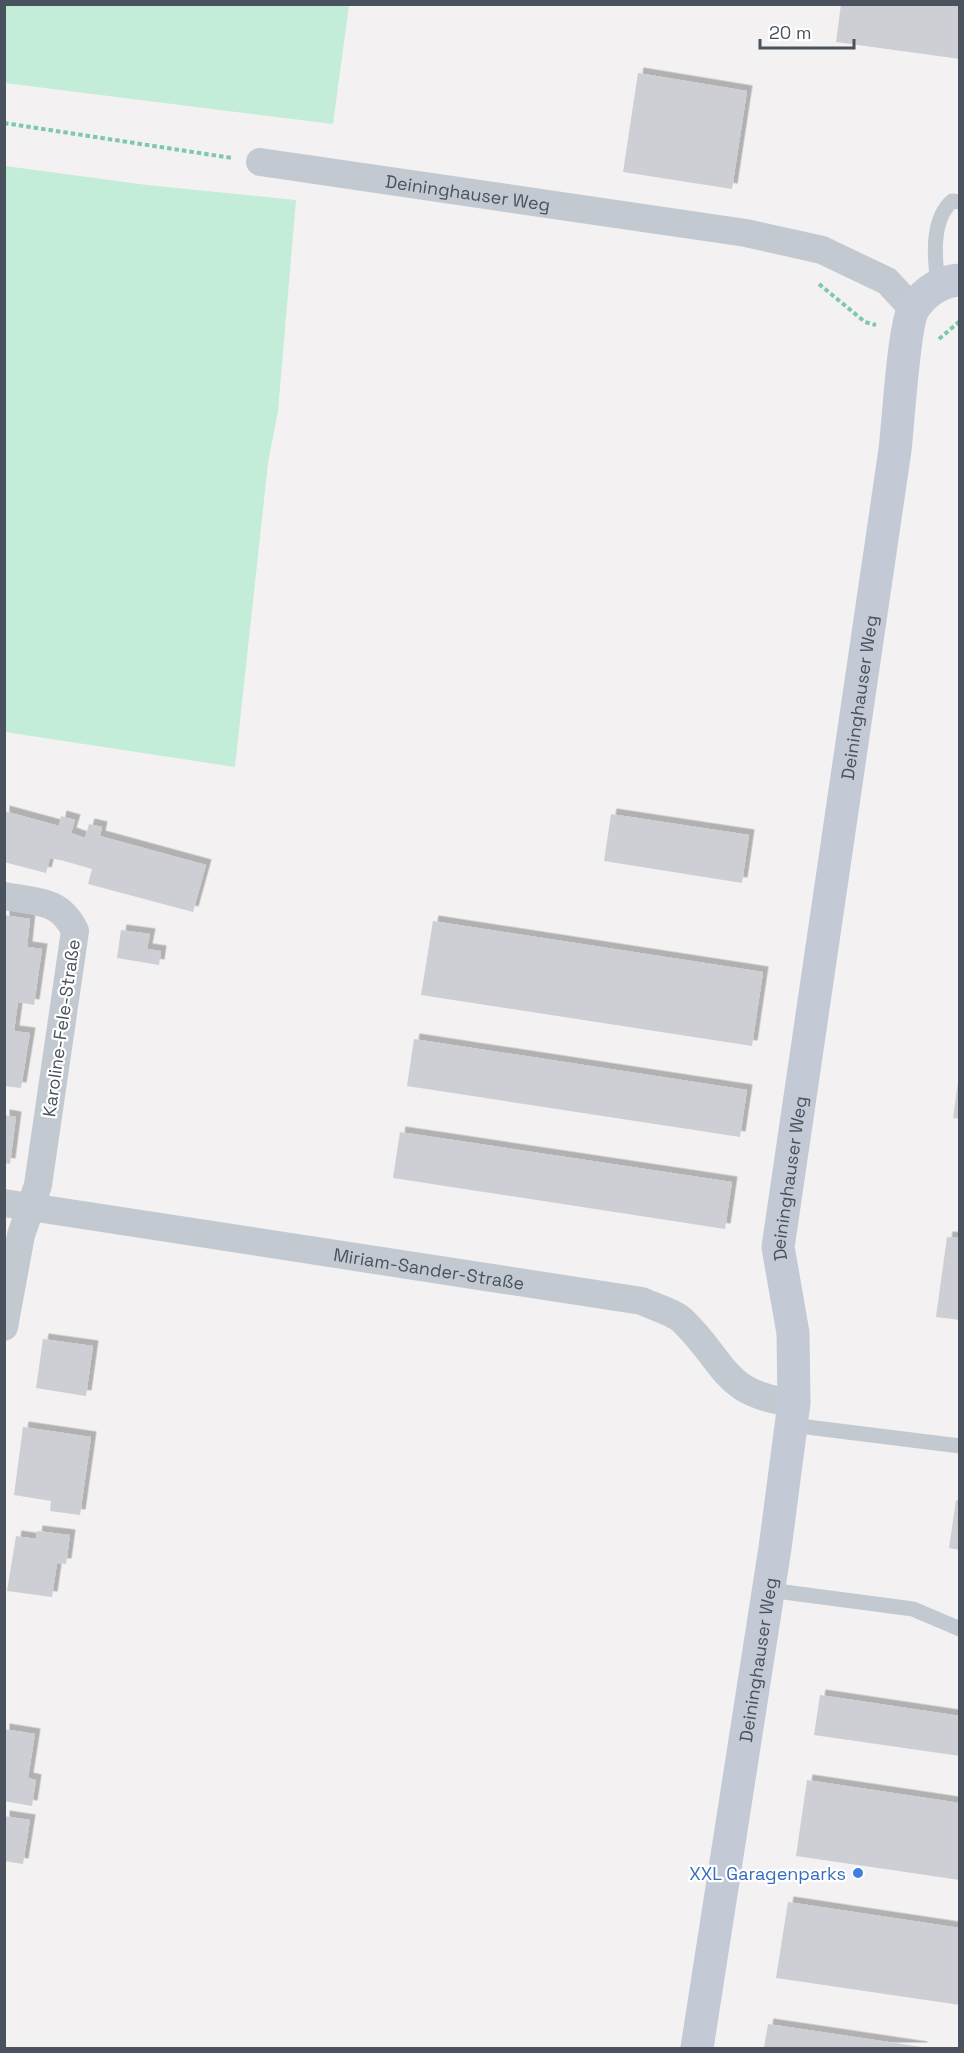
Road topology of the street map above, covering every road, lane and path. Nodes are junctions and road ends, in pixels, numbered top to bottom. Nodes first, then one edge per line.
1 (4, 123) edge
2 (260, 162) joint
3 (960, 202) edge
4 (949, 283) edge
5 (913, 309) junction
6 (4, 896) edge
7 (17, 1205) edge
8 (4, 1327) edge
9 (792, 1414) junction
10 (960, 1446) edge
11 (769, 1590) junction
12 (960, 1629) edge
13 (697, 2049) edge

1 - 2 path
2 - 5 street, Deininghauser Weg
3 - 4 lane
4 - 5 street
5 - 9 street, Deininghauser Weg
6 - 7 street, Karoline-Fele-Straße
7 - 8 street
7 - 9 street, Miriam-Sander-Straße
9 - 10 lane
9 - 11 street, Deininghauser Weg
11 - 12 lane
11 - 13 street, Deininghauser Weg

